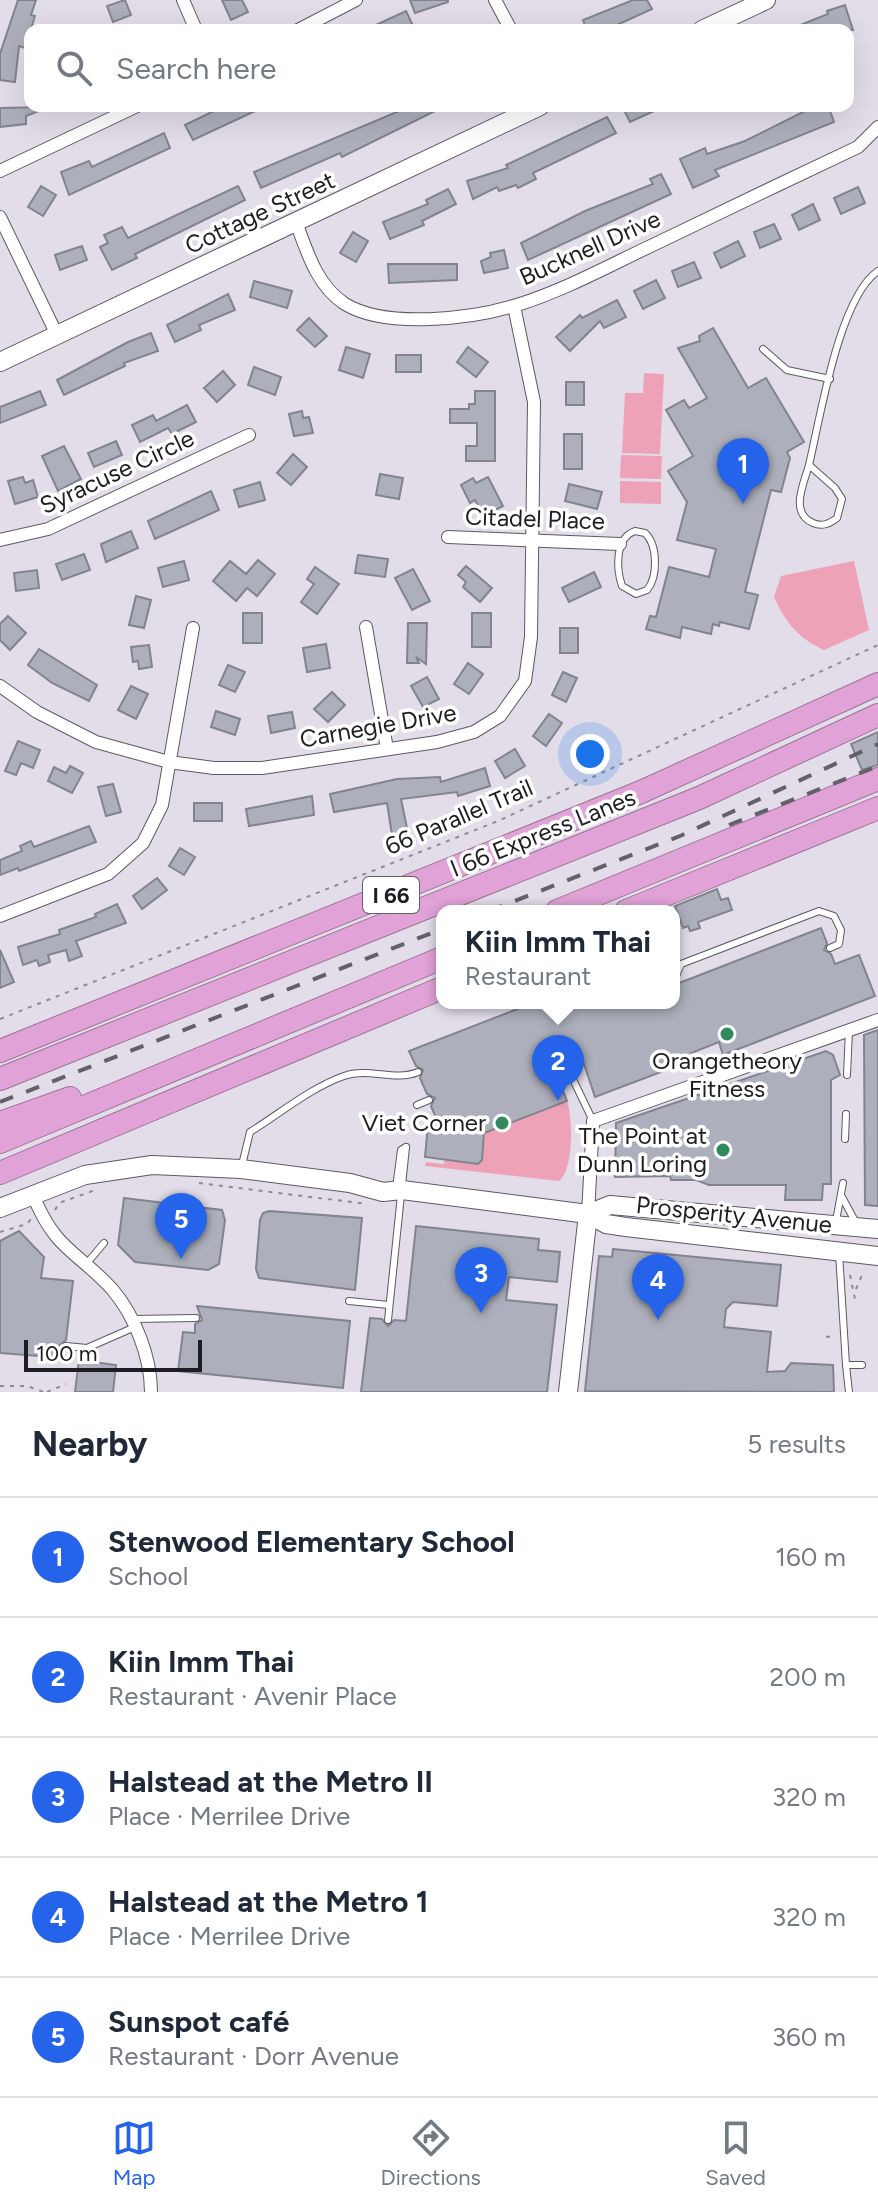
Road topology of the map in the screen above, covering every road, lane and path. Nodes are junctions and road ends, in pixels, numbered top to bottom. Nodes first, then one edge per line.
1 (183, 0) edge
2 (356, 0) edge
3 (495, 0) edge
4 (766, 0) edge
5 (193, 24) edge
6 (310, 24) edge
7 (508, 24) edge
8 (715, 24) edge
9 (124, 112) edge
10 (524, 112) edge
11 (878, 129) edge
12 (0, 171) edge
13 (0, 217) edge
14 (296, 222) junction
15 (878, 271) edge
16 (514, 306) junction
17 (57, 335) junction
18 (763, 349) dead end
19 (0, 362) edge
20 (830, 379) junction
21 (249, 435) dead end
22 (809, 465) junction
23 (448, 537) dead end
24 (0, 540) edge
25 (532, 542) junction
26 (620, 544) junction
27 (366, 627) dead end
28 (193, 628) dead end
29 (878, 645) edge
30 (878, 684) edge
31 (0, 686) edge
32 (878, 715) edge
33 (387, 749) junction
34 (169, 762) junction
35 (878, 779) edge
36 (878, 808) edge
37 (572, 905) edge
38 (641, 905) edge
39 (0, 916) edge
40 (830, 948) dead end
41 (436, 960) edge
42 (680, 966) edge
43 (367, 989) junction
44 (436, 991) edge
45 (0, 1019) edge
46 (878, 1020) edge
47 (849, 1030) junction
48 (0, 1051) edge
49 (568, 1069) dead end
50 (418, 1072) dead end
51 (847, 1075) dead end
52 (0, 1079) edge
53 (429, 1100) dead end
54 (417, 1105) dead end
55 (846, 1114) dead end
56 (593, 1121) junction
57 (0, 1123) edge
58 (845, 1139) dead end
59 (0, 1142) edge
60 (241, 1169) junction
61 (0, 1173) edge
62 (195, 1183) dead end
63 (843, 1183) dead end
64 (103, 1188) dead end
65 (398, 1190) junction
66 (33, 1195) junction
67 (842, 1197) junction
68 (367, 1204) dead end
69 (0, 1208) edge
70 (40, 1213) junction
71 (588, 1214) junction
72 (835, 1225) junction
73 (873, 1231) edge
74 (0, 1232) edge
75 (104, 1243) dead end
76 (839, 1251) junction
77 (878, 1256) edge
78 (84, 1266) junction
79 (850, 1274) dead end
80 (862, 1275) dead end
81 (856, 1290) junction
82 (349, 1301) dead end
83 (856, 1304) dead end
84 (389, 1305) junction
85 (196, 1318) dead end
86 (388, 1320) dead end
87 (133, 1323) junction
88 (837, 1336) dead end
89 (826, 1337) dead end
90 (66, 1346) dead end
91 (846, 1365) junction
92 (862, 1365) dead end
93 (66, 1384) dead end
94 (0, 1386) edge
95 (45, 1392) edge
96 (151, 1392) edge
97 (568, 1392) edge
98 (849, 1392) edge

1 - 5 street
2 - 6 street
3 - 7 street
4 - 8 main road
9 - 12 street
10 - 14 main road, Cottage Street
11 - 16 street, Bucknell Drive
13 - 17 street
14 - 16 street, Bucknell Drive
14 - 17 main road, Cottage Street
15 - 20 lane
16 - 25 street, Carnegie Drive
17 - 19 main road, Cottage Street
18 - 20 lane
20 - 22 lane
21 - 24 street, Syracuse Circle
22 - 22 lane
23 - 25 street, Citadel Place
25 - 26 street, Citadel Place
25 - 33 street, Carnegie Drive
26 - 26 lane, Citadel Place
27 - 33 street
28 - 34 street
29 - 45 path, 66 Parallel Trail
30 - 48 highway, I 66
31 - 34 street, Carnegie Drive
32 - 52 highway, I 66 Express Lanes
33 - 34 street, Carnegie Drive
34 - 39 street
35 - 37 highway
36 - 38 highway
40 - 42 lane
41 - 43 highway
43 - 57 highway
43 - 59 highway
44 - 61 highway
46 - 47 street
47 - 51 lane
47 - 56 street
49 - 56 lane
50 - 60 lane
53 - 54 lane
55 - 58 lane
56 - 71 street
60 - 65 main road, Prosperity Avenue
60 - 66 main road, Prosperity Avenue
62 - 68 path
63 - 67 lane
64 - 70 path
65 - 65 lane
65 - 71 main road, Prosperity Avenue
65 - 84 lane
66 - 69 main road, Prosperity Avenue
66 - 70 street
67 - 72 lane
67 - 73 lane
70 - 74 path
70 - 78 street
71 - 72 main road, Prosperity Avenue
71 - 76 main road, Prosperity Avenue
71 - 97 main road
72 - 73 main road, Prosperity Avenue
73 - 76 main road
75 - 78 lane
76 - 77 main road, Prosperity Avenue
76 - 91 lane
78 - 87 street
79 - 81 path
80 - 81 path
81 - 83 path
82 - 84 lane
84 - 86 lane
85 - 87 lane
87 - 90 lane
87 - 96 street
88 - 89 path
91 - 92 lane
91 - 98 lane
93 - 95 path
94 - 95 path

